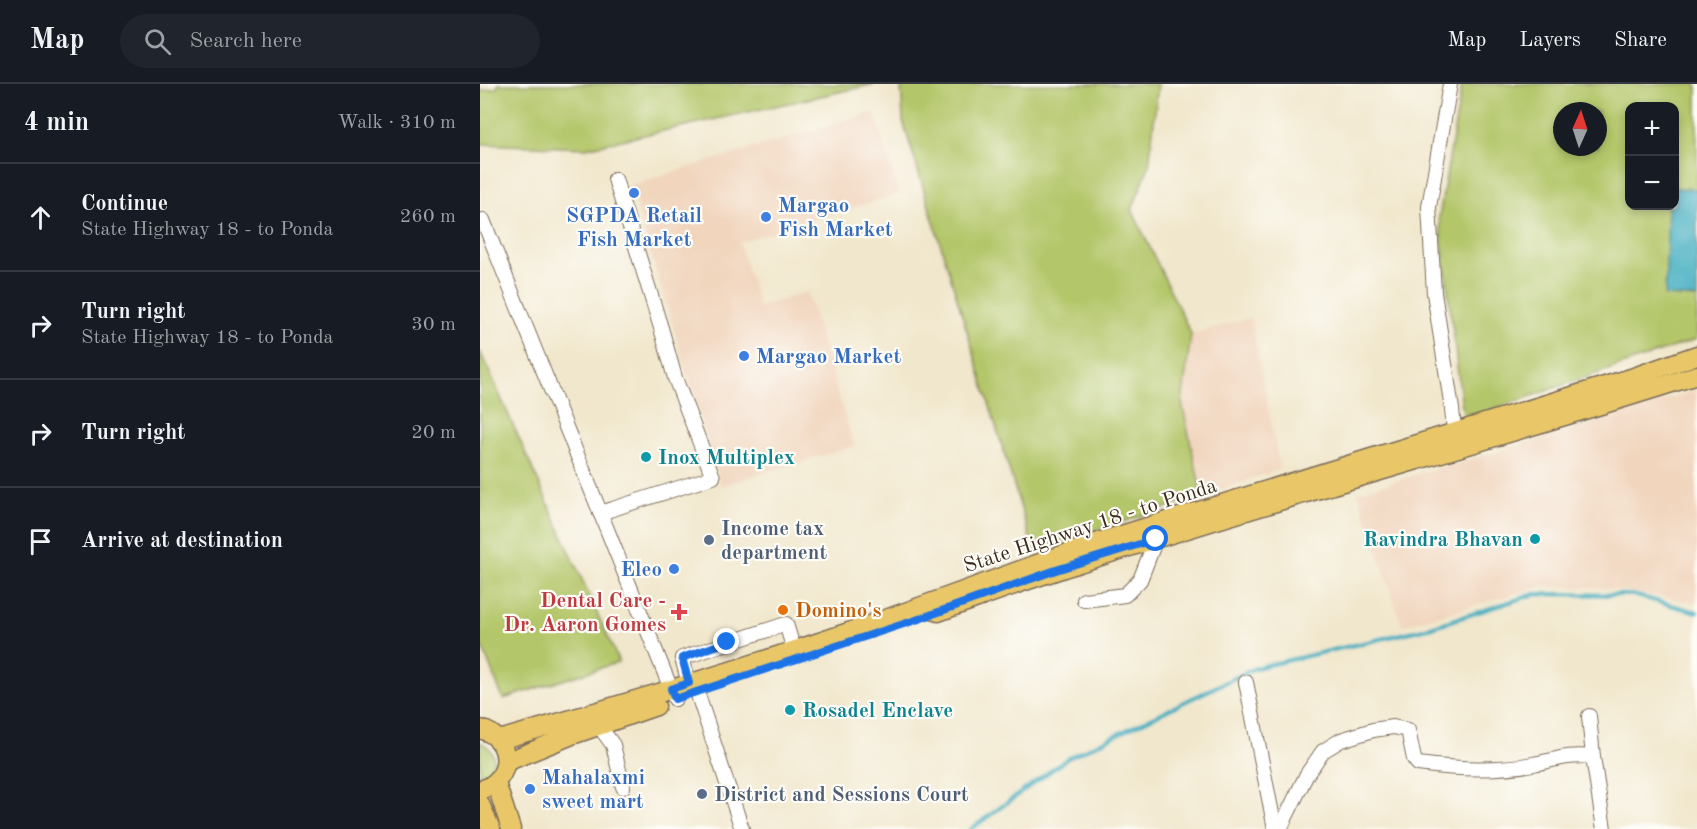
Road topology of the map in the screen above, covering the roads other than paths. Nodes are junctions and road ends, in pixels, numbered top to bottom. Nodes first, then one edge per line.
1 (1450, 84) edge
2 (615, 179) dead end
3 (483, 220) dead end
4 (1697, 355) edge
5 (1697, 375) edge
6 (1455, 441) junction
7 (600, 513) junction
8 (1156, 539) junction
9 (1084, 600) dead end
10 (794, 650) junction
11 (1246, 682) dead end
12 (693, 688) junction
13 (673, 694) junction
14 (1589, 716) dead end
15 (599, 726) junction
16 (480, 729) edge
17 (499, 740) junction
18 (1593, 757) junction
19 (506, 762) junction
20 (488, 786) edge
21 (623, 787) dead end
22 (480, 804) edge
23 (491, 829) edge
24 (511, 829) edge
25 (742, 829) edge
26 (1277, 829) edge
27 (1604, 829) edge

1 - 6 street
2 - 7 street
3 - 7 street
4 - 6 main road, State Highway 18 - to Ponda
5 - 6 main road, State Highway 18 - to Ponda
6 - 8 main road, State Highway 18 - to Ponda
6 - 10 main road, State Highway 18 - to Ponda
7 - 13 street
8 - 9 street
8 - 12 main road, State Highway 18 - to Ponda
10 - 12 main road, State Highway 18 - to Ponda
10 - 12 street
11 - 26 street
12 - 13 main road, State Highway 18 - to Ponda
12 - 25 street
13 - 15 main road, State Highway 18 - to Ponda
13 - 17 main road, State Highway 18 - to Ponda
14 - 18 street
15 - 19 main road, State Highway 18 - to Ponda
15 - 21 street
16 - 17 main road
17 - 19 main road
18 - 26 street
18 - 27 street
19 - 20 main road
20 - 24 main road
22 - 23 main road

